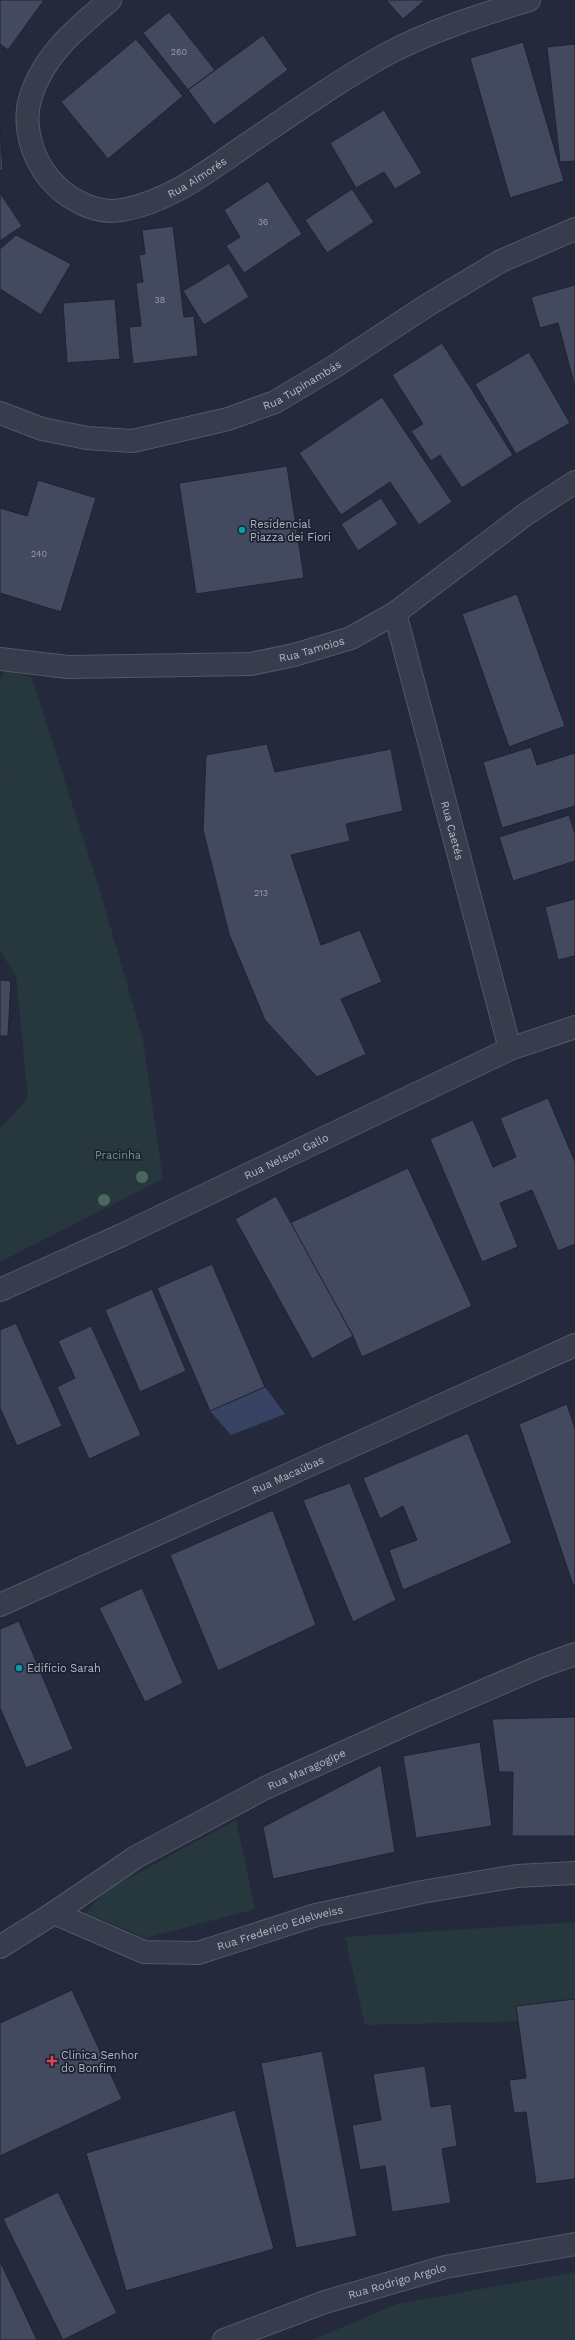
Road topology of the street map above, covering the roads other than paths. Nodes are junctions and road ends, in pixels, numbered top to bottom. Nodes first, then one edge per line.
1 (110, 0) edge
2 (529, 0) edge
3 (575, 229) edge
4 (0, 412) edge
5 (575, 482) edge
6 (395, 613) junction
7 (0, 659) edge
8 (575, 1027) edge
9 (510, 1049) junction
10 (0, 1290) edge
11 (575, 1345) edge
12 (0, 1605) edge
13 (575, 1654) edge
14 (575, 1873) edge
15 (54, 1913) junction
16 (0, 1947) edge
17 (575, 2244) edge
18 (224, 2340) edge

1 - 2 street, Rua Aimorés
3 - 4 street, Rua Tupinambás
5 - 6 street, Rua Tamoios
6 - 7 street, Rua Tamoios
6 - 9 street, Rua Caetés
8 - 9 street, Rua Nelson Gallo
9 - 10 street, Rua Nelson Gallo
11 - 12 street, Rua Macaúbas
13 - 15 street, Rua Maragogipe
14 - 15 street, Rua Frederico Edelweiss
15 - 16 street
17 - 18 street, Rua Rodrigo Argolo

